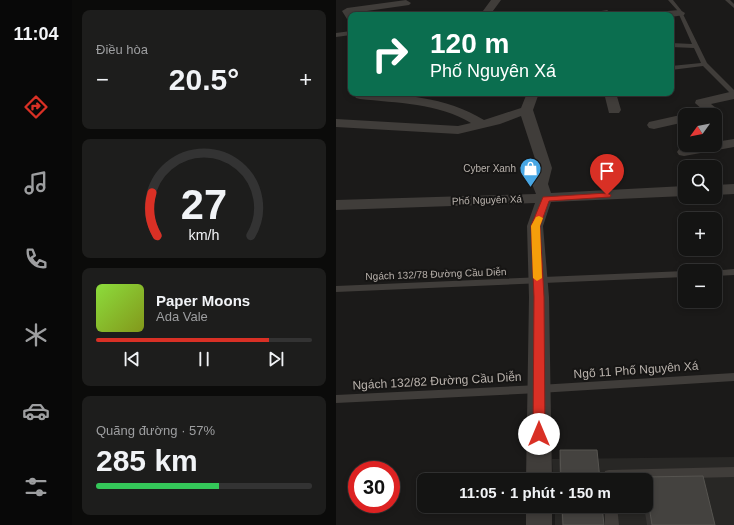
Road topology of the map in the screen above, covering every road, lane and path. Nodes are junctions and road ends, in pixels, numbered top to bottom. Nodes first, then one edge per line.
1 (373, 0) edge
2 (496, 0) edge
3 (670, 0) edge
4 (727, 0) edge
5 (406, 3) dead end
6 (382, 6) junction
7 (734, 7) edge
8 (357, 12) edge
9 (487, 12) edge
10 (674, 13) edge
11 (680, 13) junction
12 (348, 14) edge
13 (336, 15) edge
14 (348, 33) edge
15 (336, 34) edge
16 (674, 45) edge
17 (696, 46) junction
18 (704, 64) junction
19 (674, 68) edge
20 (734, 94) edge
21 (367, 96) edge
22 (531, 96) edge
23 (611, 96) edge
24 (708, 108) edge
25 (526, 110) junction
26 (614, 110) dead end
27 (678, 120) edge
28 (336, 122) edge
29 (482, 124) junction
30 (654, 125) dead end
31 (734, 143) edge
32 (722, 145) edge
33 (734, 189) edge
34 (722, 190) edge
35 (678, 191) edge
36 (545, 198) junction
37 (336, 205) edge
38 (734, 272) edge
39 (722, 273) edge
40 (678, 274) edge
41 (537, 281) junction
42 (336, 289) edge
43 (734, 376) edge
44 (539, 389) junction
45 (336, 399) edge
46 (734, 472) edge
47 (539, 473) edge
48 (653, 474) edge
49 (539, 513) edge
50 (611, 513) edge
51 (539, 525) edge
52 (612, 525) edge

1 - 6 street
2 - 9 street
3 - 11 lane
4 - 7 lane
5 - 6 street
6 - 8 street
10 - 11 street
11 - 17 lane
12 - 13 street
14 - 15 lane
16 - 17 lane
17 - 18 lane
18 - 19 lane
18 - 20 lane
20 - 24 street
21 - 29 street
22 - 25 street
23 - 26 street
25 - 29 street
25 - 36 street
27 - 30 street
28 - 29 street
31 - 32 street
33 - 34 street
35 - 36 street, Phố Nguyên Xá
36 - 37 street, Phố Nguyên Xá
36 - 41 street
38 - 39 lane
40 - 41 lane, Ngách 132/78 Đường Cầu Diễn
41 - 42 lane, Ngách 132/78 Đường Cầu Diễn
41 - 44 street
43 - 44 lane, Ngõ 11 Phố Nguyên Xá
44 - 45 lane, Ngách 132/82 Đường Cầu Diễn
44 - 47 street
46 - 48 lane
49 - 51 street
50 - 52 lane

